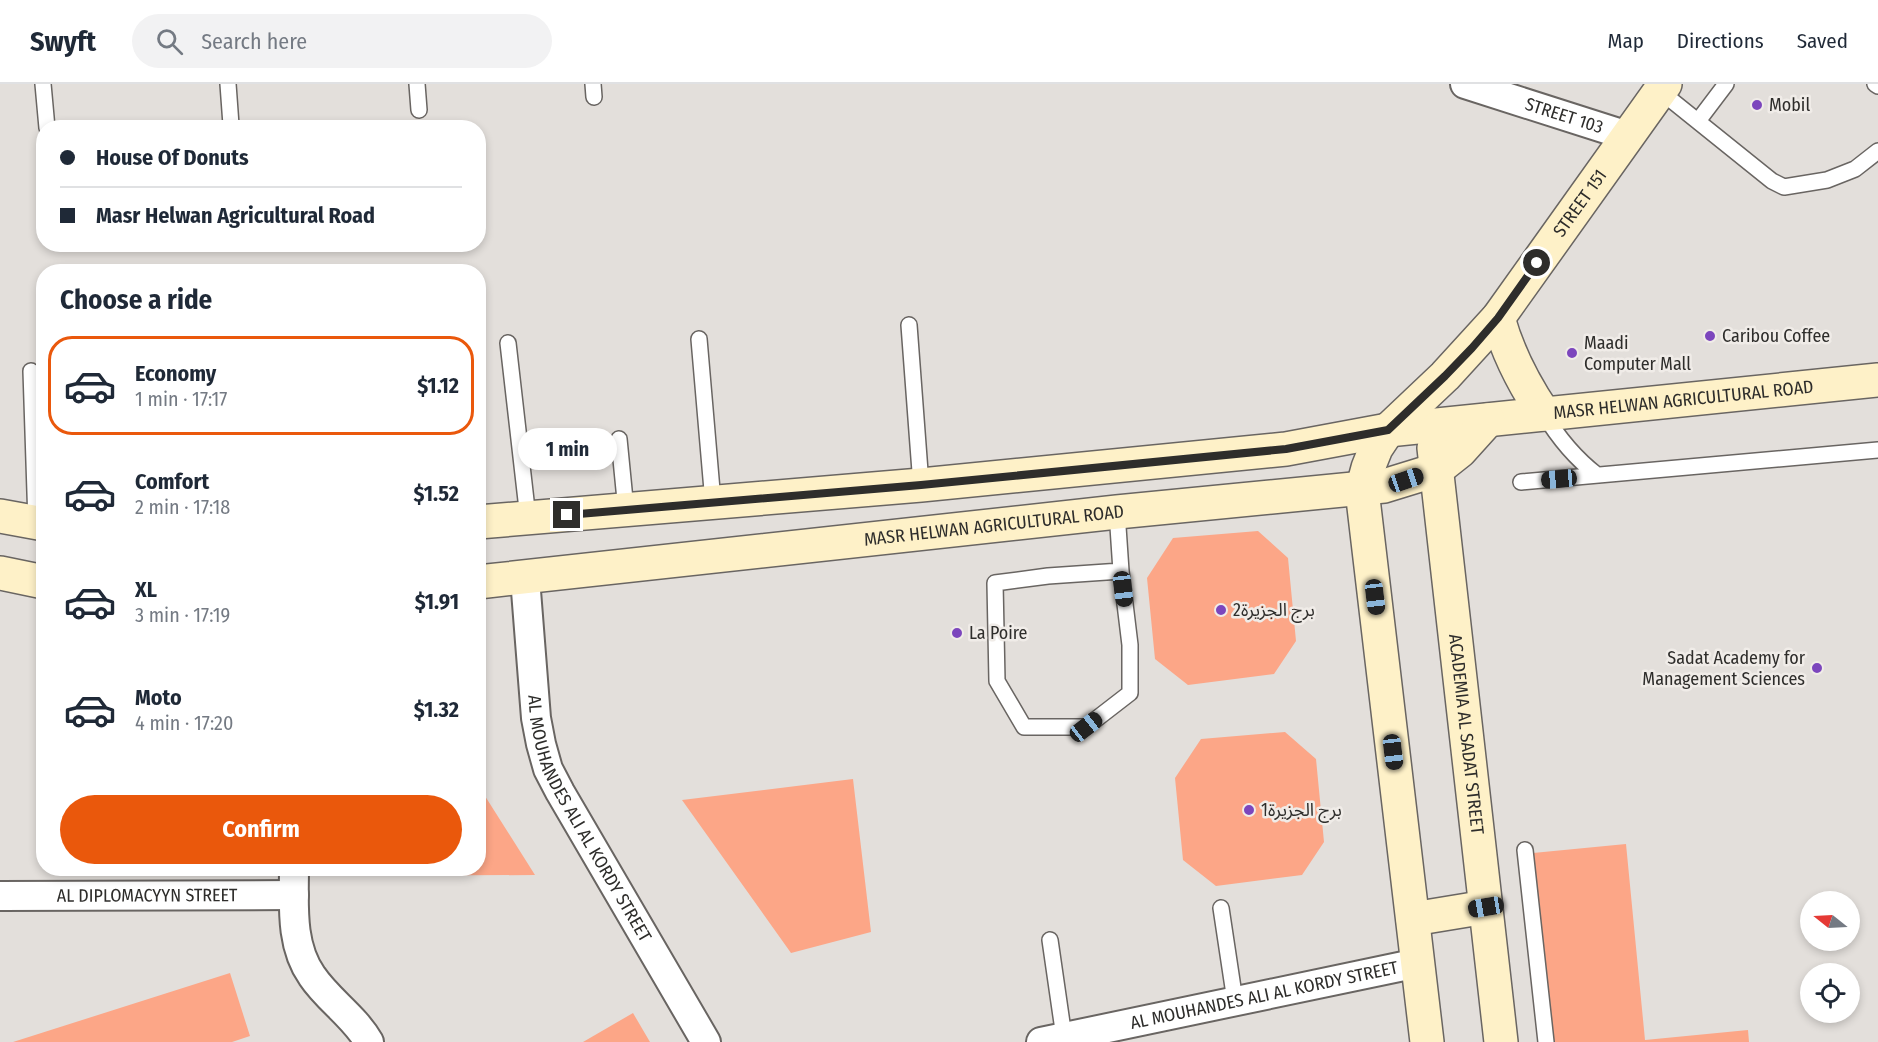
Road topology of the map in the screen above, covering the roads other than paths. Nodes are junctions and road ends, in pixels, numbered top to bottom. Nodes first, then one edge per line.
1 (43, 84) edge
2 (228, 84) edge
3 (417, 84) edge
4 (1465, 84) edge
5 (1726, 84) edge
6 (1663, 88) edge
7 (419, 110) dead end
8 (46, 120) edge
9 (231, 120) edge
10 (1698, 121) junction
11 (1628, 136) junction
12 (1878, 151) edge
13 (1498, 318) junction
14 (909, 325) dead end
15 (699, 339) dead end
16 (508, 343) dead end
17 (31, 371) dead end
18 (1878, 380) edge
19 (1544, 414) junction
20 (1488, 420) junction
21 (1432, 425) junction
22 (1388, 430) junction
23 (619, 439) dead end
24 (1878, 450) edge
25 (36, 456) edge
26 (1436, 470) junction
27 (1597, 475) junction
28 (1521, 482) dead end
29 (921, 485) junction
30 (1362, 490) junction
31 (713, 502) junction
32 (626, 510) junction
33 (1117, 512) junction
34 (0, 516) edge
35 (528, 518) junction
36 (486, 521) edge
37 (36, 523) edge
38 (1121, 571) junction
39 (0, 573) edge
40 (525, 578) junction
41 (36, 580) edge
42 (486, 581) edge
43 (1525, 850) dead end
44 (294, 882) edge
45 (0, 896) edge
46 (1486, 907) junction
47 (1221, 908) dead end
48 (1413, 919) junction
49 (1050, 940) dead end
50 (1418, 963) junction
51 (1235, 1001) junction
52 (1052, 1040) edge
53 (369, 1042) edge
54 (706, 1042) edge
55 (1428, 1042) edge
56 (1501, 1042) edge
57 (1546, 1042) edge

1 - 8 lane
2 - 9 lane
3 - 7 lane
4 - 11 street, STREET 103
5 - 10 lane
6 - 10 lane
6 - 11 main road, STREET 151
10 - 12 lane
11 - 13 main road, STREET 151
13 - 19 main road
13 - 22 main road, STREET 151
14 - 29 lane
15 - 31 lane
16 - 35 lane
17 - 25 lane
18 - 19 main road, MASR HELWAN AGRICULTURAL ROAD
19 - 20 main road, MASR HELWAN AGRICULTURAL ROAD
19 - 27 lane
20 - 21 main road, MASR HELWAN AGRICULTURAL ROAD
20 - 26 main road, MASR HELWAN AGRICULTURAL ROAD
21 - 22 main road, MASR HELWAN AGRICULTURAL ROAD
21 - 26 main road, ACADEMIA AL SADAT STREET
22 - 29 main road, MASR HELWAN AGRICULTURAL ROAD
22 - 30 main road, STREET 151
23 - 32 lane
24 - 27 lane
26 - 30 main road, MASR HELWAN AGRICULTURAL ROAD
26 - 46 main road, ACADEMIA AL SADAT STREET
27 - 28 lane
29 - 31 main road, MASR HELWAN AGRICULTURAL ROAD
30 - 33 main road, MASR HELWAN AGRICULTURAL ROAD
30 - 48 main road
31 - 32 main road, MASR HELWAN AGRICULTURAL ROAD
32 - 35 main road, MASR HELWAN AGRICULTURAL ROAD
33 - 38 lane
33 - 40 main road, MASR HELWAN AGRICULTURAL ROAD
34 - 37 main road
35 - 36 main road, MASR HELWAN AGRICULTURAL ROAD
38 - 38 lane
39 - 41 main road
40 - 42 main road, MASR HELWAN AGRICULTURAL ROAD
40 - 54 street, AL MOUHANDES ALI AL KORDY STREET
43 - 57 lane
44 - 45 street, AL DIPLOMACYYN STREET
44 - 53 street
46 - 48 main road
46 - 56 main road, ACADEMIA AL SADAT STREET
47 - 51 lane
48 - 50 main road
49 - 52 lane
50 - 51 street, AL MOUHANDES ALI AL KORDY STREET
50 - 55 main road
51 - 52 street, AL MOUHANDES ALI AL KORDY STREET

